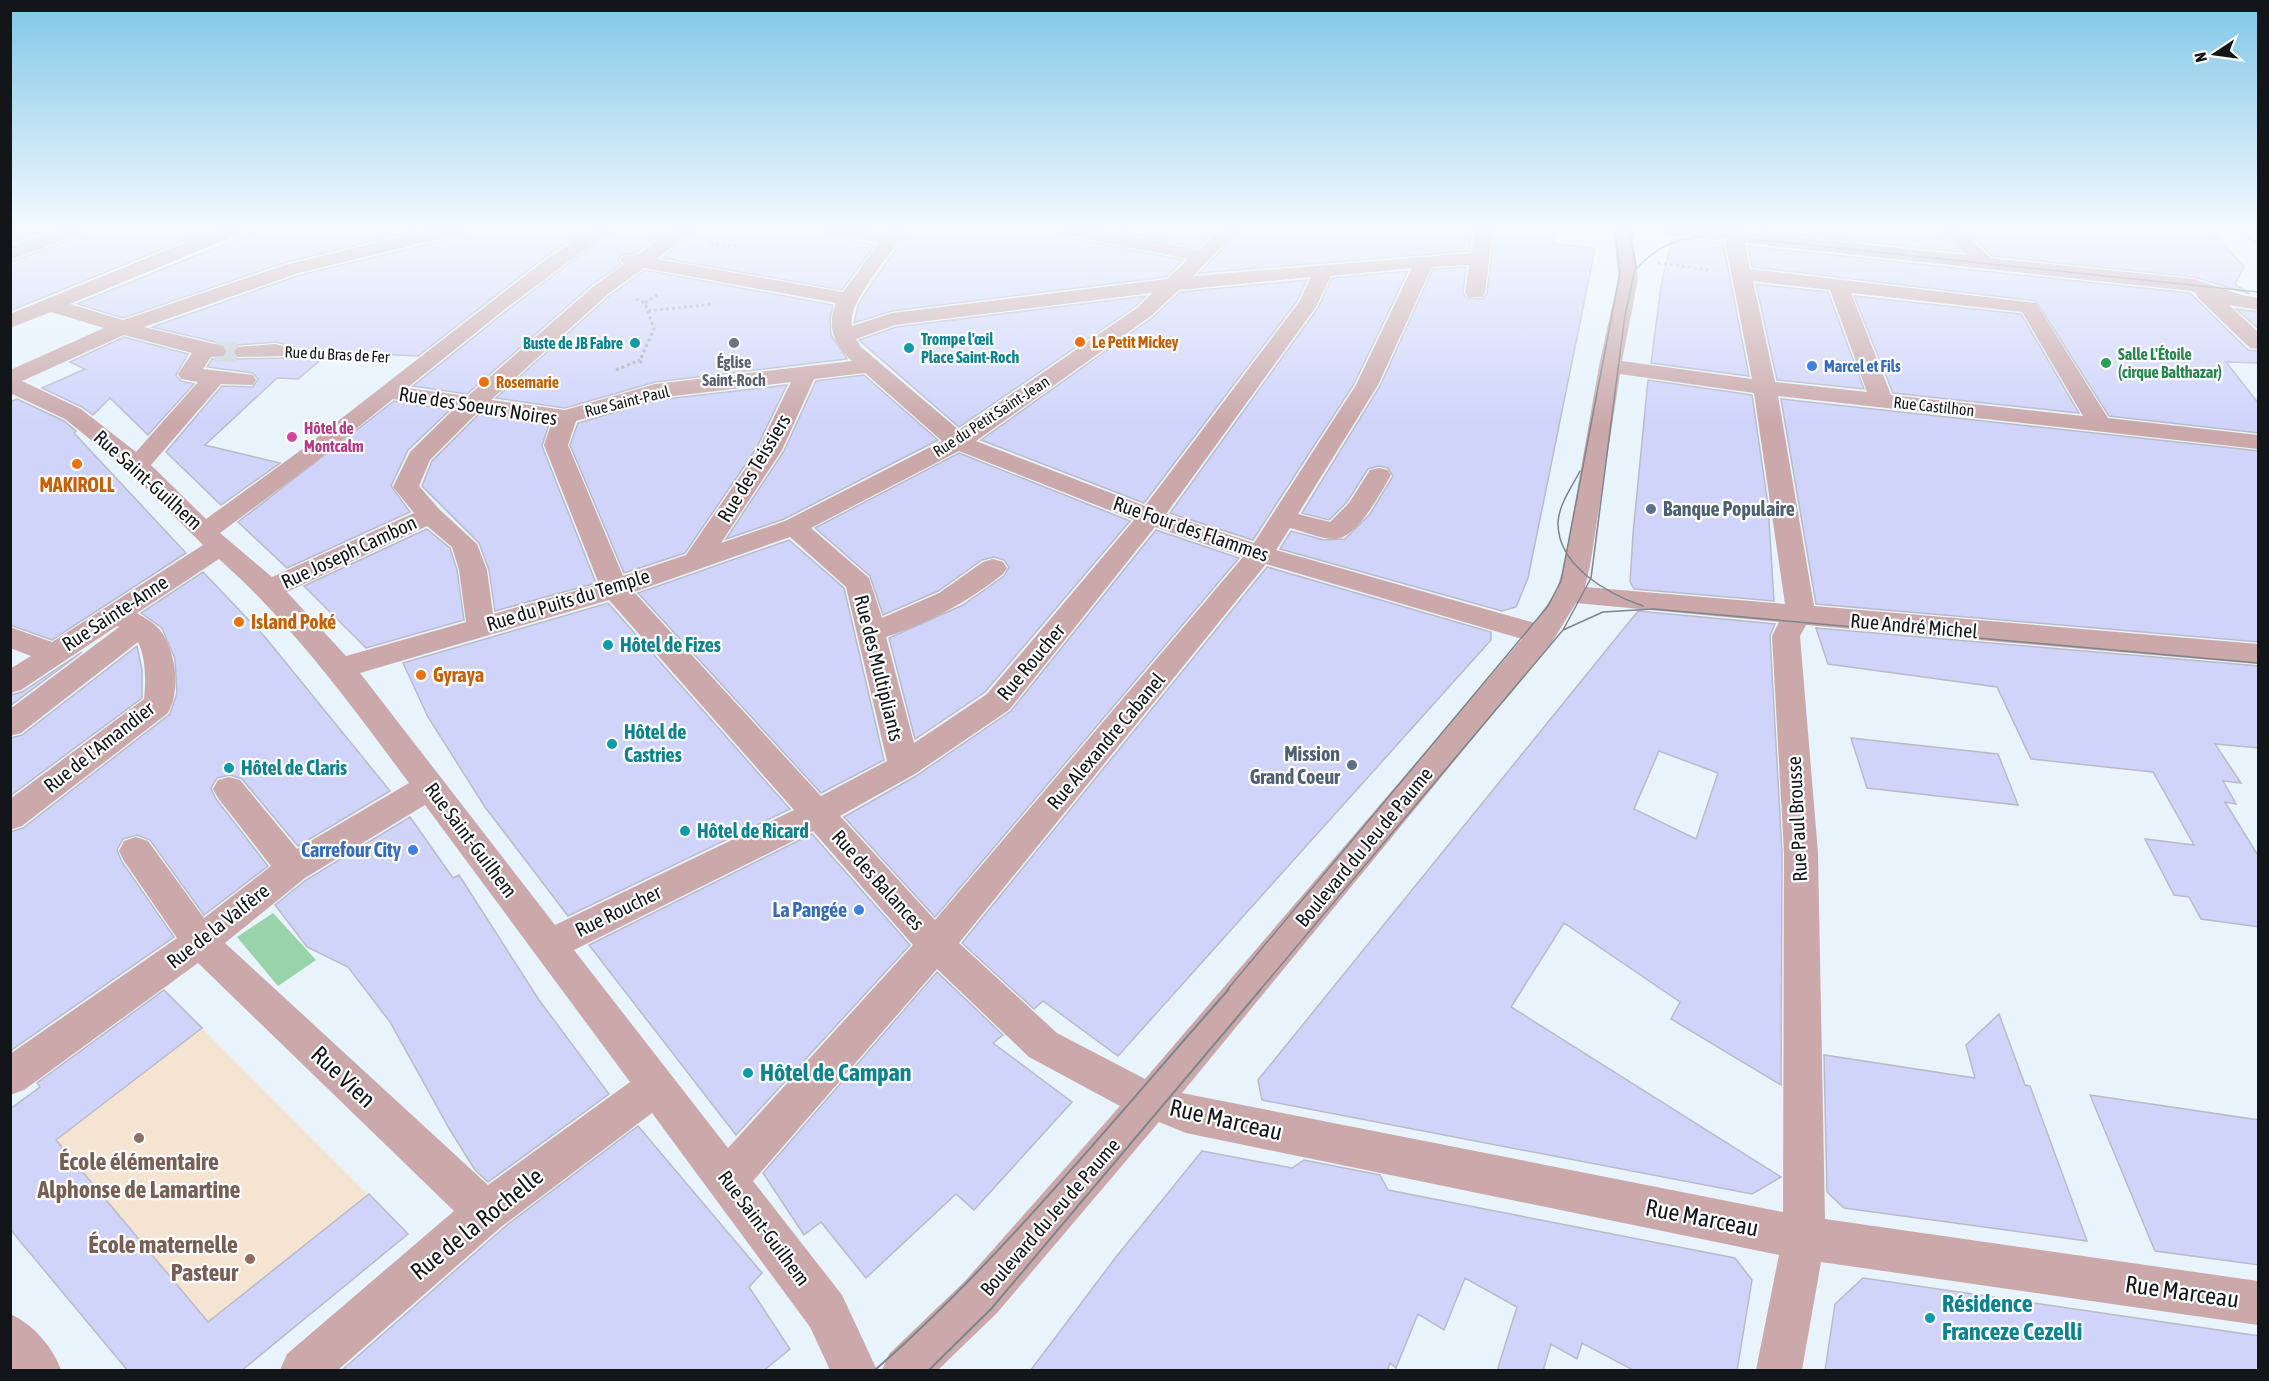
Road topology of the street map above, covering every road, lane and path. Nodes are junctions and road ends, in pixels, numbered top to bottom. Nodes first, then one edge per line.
1 (79, 293) edge
2 (221, 293) edge
3 (512, 293) edge
4 (599, 293) edge
5 (617, 293) edge
6 (751, 293) edge
7 (857, 293) edge
8 (1098, 293) edge
9 (1164, 293) edge
10 (1313, 293) edge
11 (1410, 293) edge
12 (1625, 293) edge
13 (1744, 293) edge
14 (1841, 293) edge
15 (1901, 293) edge
16 (1950, 293) edge
17 (2203, 293) edge
18 (2217, 293) edge
19 (1955, 299) junction
20 (2259, 304) edge
21 (51, 305) junction
22 (701, 306) dead end
23 (648, 311) junction
24 (841, 318) junction
25 (10, 322) edge
26 (123, 327) junction
27 (2259, 343) edge
28 (275, 351) joint
29 (245, 352) tunnel mouth
30 (429, 360) junction
31 (868, 366) junction
32 (1610, 366) junction
33 (805, 375) junction
34 (215, 377) junction
35 (10, 378) edge
36 (245, 380) dead end
37 (10, 384) edge
38 (1765, 388) junction
39 (655, 391) junction
40 (389, 392) junction
41 (1881, 400) junction
42 (475, 402) junction
43 (566, 417) junction
44 (2099, 423) junction
45 (958, 442) junction
46 (2259, 442) edge
47 (137, 465) junction
48 (1378, 475) dead end
49 (430, 515) junction
50 (1150, 517) junction
51 (1283, 518) junction
52 (794, 526) junction
53 (212, 539) junction
54 (1260, 554) junction
55 (697, 559) junction
56 (993, 568) dead end
57 (269, 589) junction
58 (615, 589) junction
59 (1570, 591) junction
60 (1795, 616) junction
61 (127, 620) junction
62 (482, 627) junction
63 (870, 632) junction
64 (1542, 636) junction
65 (10, 637) edge
66 (53, 653) junction
67 (2259, 654) edge
68 (340, 668) junction
69 (10, 682) edge
70 (10, 725) edge
71 (904, 766) junction
72 (431, 786) junction
73 (229, 789) dead end
74 (818, 813) junction
75 (10, 817) edge
76 (136, 851) dead end
77 (293, 868) junction
78 (200, 942) junction
79 (549, 945) junction
80 (936, 945) junction
81 (11, 1074) edge
82 (656, 1086) junction
83 (1151, 1101) junction
84 (728, 1179) junction
85 (486, 1212) junction
86 (1804, 1238) junction
87 (2259, 1303) edge
88 (10, 1337) edge
89 (38, 1371) edge
90 (303, 1371) edge
91 (854, 1371) edge
92 (906, 1371) edge
93 (1779, 1371) edge

1 - 21 street
2 - 26 street
3 - 30 street, Rue Sainte-Anne
4 - 42 street
5 - 23 path
6 - 24 street
7 - 24 street
8 - 24 street
9 - 45 street, Rue du Petit Saint-Jean
10 - 50 street, Rue Roucher
11 - 51 street, Rue Alexandre Cabanel
12 - 32 street, Boulevard du Jeu de Paume
13 - 38 street, Rue Paul Brousse
14 - 41 street
15 - 19 street
16 - 19 street
17 - 27 street
18 - 20 street
19 - 44 street
21 - 25 street
21 - 26 street
22 - 23 path
23 - 39 path
24 - 31 street, Rue Four des Flammes
26 - 34 street
26 - 35 street
28 - 29 street, Rue du Bras de Fer
28 - 30 path, Rue du Bras de Fer
30 - 40 street, Rue Sainte-Anne
31 - 33 street, Rue Saint-Paul
31 - 45 street, Rue Four des Flammes
32 - 38 street, Rue Castilhon
32 - 59 street, Boulevard du Jeu de Paume
33 - 39 street, Rue Saint-Paul
33 - 55 street, Rue des Teissiers
34 - 36 street
34 - 47 street
37 - 47 street, Rue Saint-Guilhem
38 - 41 street, Rue Castilhon
38 - 60 street, Rue Paul Brousse
39 - 43 street, Rue Saint-Paul
40 - 42 street, Rue des Soeurs Noires
40 - 53 street, Rue Sainte-Anne
41 - 44 street, Rue Castilhon
42 - 43 street, Rue des Soeurs Noires
42 - 49 street
43 - 58 street, Rue des Soeurs Noires
44 - 46 street, Rue Castilhon
45 - 50 street, Rue Four des Flammes
45 - 52 street, Rue du Petit Saint-Jean
47 - 53 street, Rue Saint-Guilhem
48 - 51 street
49 - 57 street, Rue Joseph Cambon
49 - 62 street
50 - 54 street, Rue Four des Flammes
50 - 71 street, Rue Roucher
51 - 54 street, Rue Alexandre Cabanel
52 - 55 street, Rue du Puits du Temple
52 - 63 street, Rue des Multipliants
53 - 57 street, Rue Saint-Guilhem
53 - 61 street, Rue Sainte-Anne
54 - 64 street, Rue Four des Flammes
54 - 80 street, Rue Alexandre Cabanel
55 - 58 street, Rue du Puits du Temple
56 - 63 street
57 - 68 street, Rue Saint-Guilhem
58 - 62 street, Rue du Puits du Temple
58 - 74 street, Rue des Balances
59 - 60 street, Rue André Michel
59 - 64 street, Boulevard du Jeu de Paume
60 - 67 street, Rue André Michel
60 - 86 street, Rue Paul Brousse
61 - 66 street, Rue Sainte-Anne
61 - 70 street
61 - 75 street, Rue de l'Amandier
62 - 68 street, Rue du Puits du Temple
63 - 71 street, Rue des Multipliants
64 - 83 street, Boulevard du Jeu de Paume
65 - 66 street
66 - 69 street, Rue Sainte-Anne
68 - 72 street, Rue Saint-Guilhem
71 - 74 street, Rue Roucher
72 - 77 street, Rue de la Valfère
72 - 79 street, Rue Saint-Guilhem
73 - 77 street
74 - 79 street, Rue Roucher
74 - 80 street, Rue des Balances
76 - 78 street, Rue Vien
77 - 78 street, Rue de la Valfère
78 - 81 street, Rue de la Valfère
78 - 85 street, Rue Vien
79 - 82 street, Rue Saint-Guilhem
80 - 83 street, Rue des Balances
80 - 84 street, Rue Alexandre Cabanel
82 - 84 street, Rue Saint-Guilhem
82 - 85 street, Rue de la Rochelle
83 - 86 street, Rue Marceau
83 - 92 street, Boulevard du Jeu de Paume
84 - 91 street, Rue Saint-Guilhem
85 - 90 street, Rue de la Rochelle
86 - 87 street, Rue Marceau
86 - 93 street, Rue Paul Brousse
88 - 89 street

